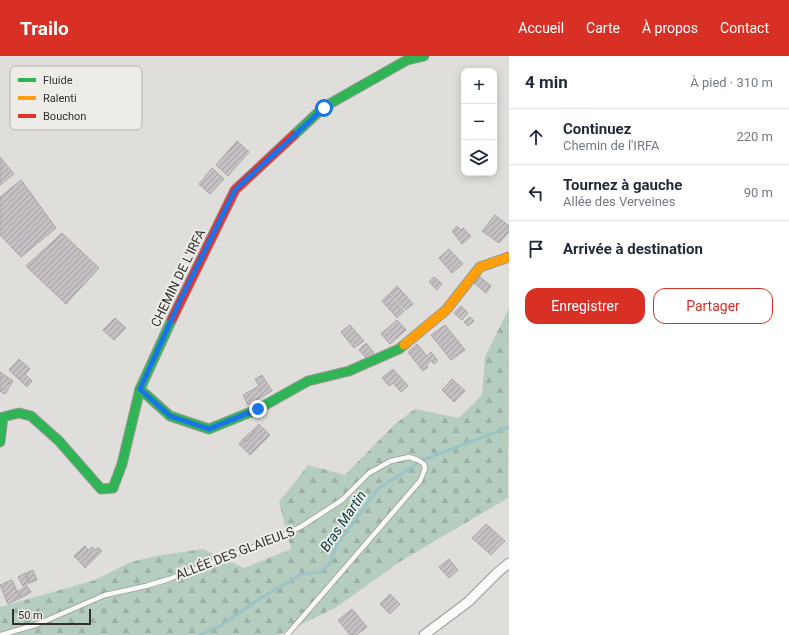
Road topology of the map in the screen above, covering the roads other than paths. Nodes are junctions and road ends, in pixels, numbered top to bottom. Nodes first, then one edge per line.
1 (424, 56) edge
2 (509, 257) edge
3 (140, 389) junction
4 (0, 442) edge
5 (509, 563) edge
6 (1, 635) edge
7 (287, 635) edge
8 (424, 635) edge

1 - 3 street, CHEMIN DE L'IRFA
2 - 3 street
3 - 4 street, CHEMIN DE L'IRFA
5 - 8 street
6 - 7 lane, ALLÉE DES GLAIEULS

